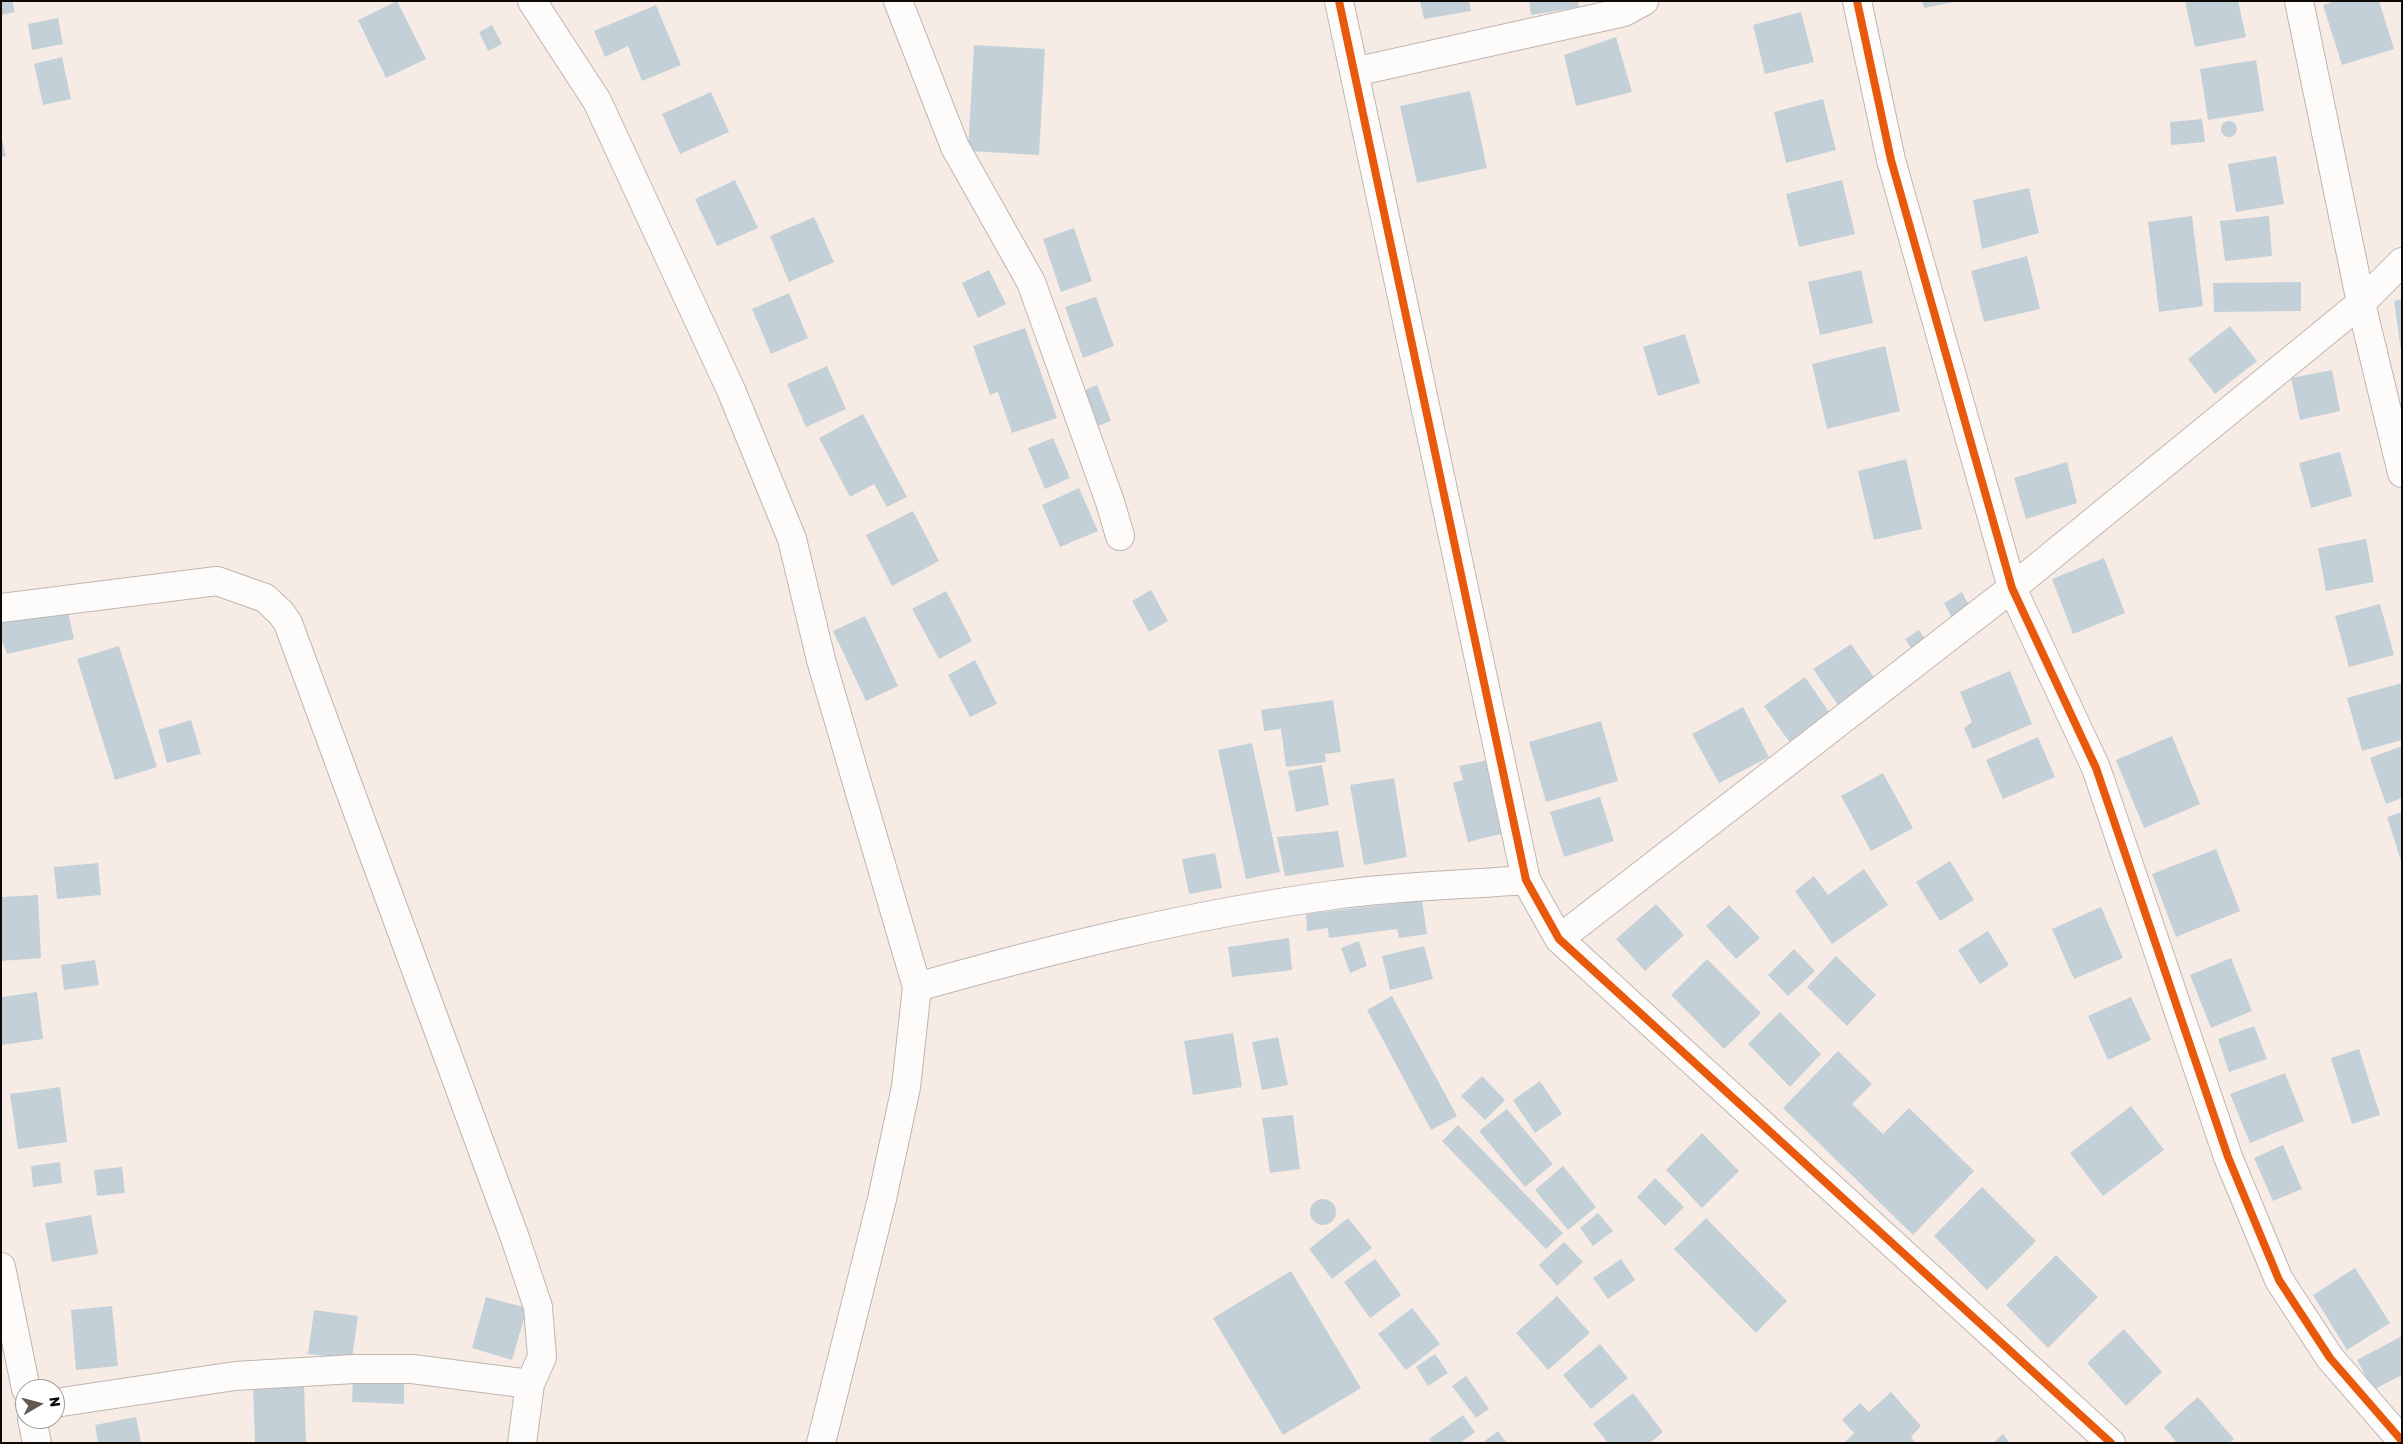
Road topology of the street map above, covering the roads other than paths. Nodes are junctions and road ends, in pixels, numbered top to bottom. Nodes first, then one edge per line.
1 (532, 1) edge
2 (898, 1) edge
3 (1339, 1) edge
4 (1644, 1) edge
5 (1857, 1) edge
6 (2299, 1) edge
7 (1354, 72) junction
8 (2402, 262) edge
9 (2361, 303) junction
10 (2402, 473) edge
11 (1120, 536) dead end
12 (2012, 588) junction
13 (1, 608) edge
14 (1526, 880) junction
15 (1559, 939) junction
16 (918, 987) junction
17 (1, 1267) edge
18 (24, 1379) edge
19 (530, 1384) junction
20 (65, 1402) edge
21 (34, 1429) edge
22 (2402, 1441) edge
23 (37, 1443) edge
24 (522, 1443) edge
25 (822, 1443) edge
26 (2111, 1443) edge

1 - 16 street
2 - 11 street
3 - 7 street
4 - 7 street
5 - 12 street
6 - 9 street
7 - 14 street
8 - 9 street
9 - 10 street
9 - 12 street
12 - 15 street
12 - 22 street
13 - 19 street
14 - 15 street
14 - 16 street
15 - 26 street
16 - 25 street
17 - 18 street
19 - 20 street
19 - 24 street
21 - 23 street

